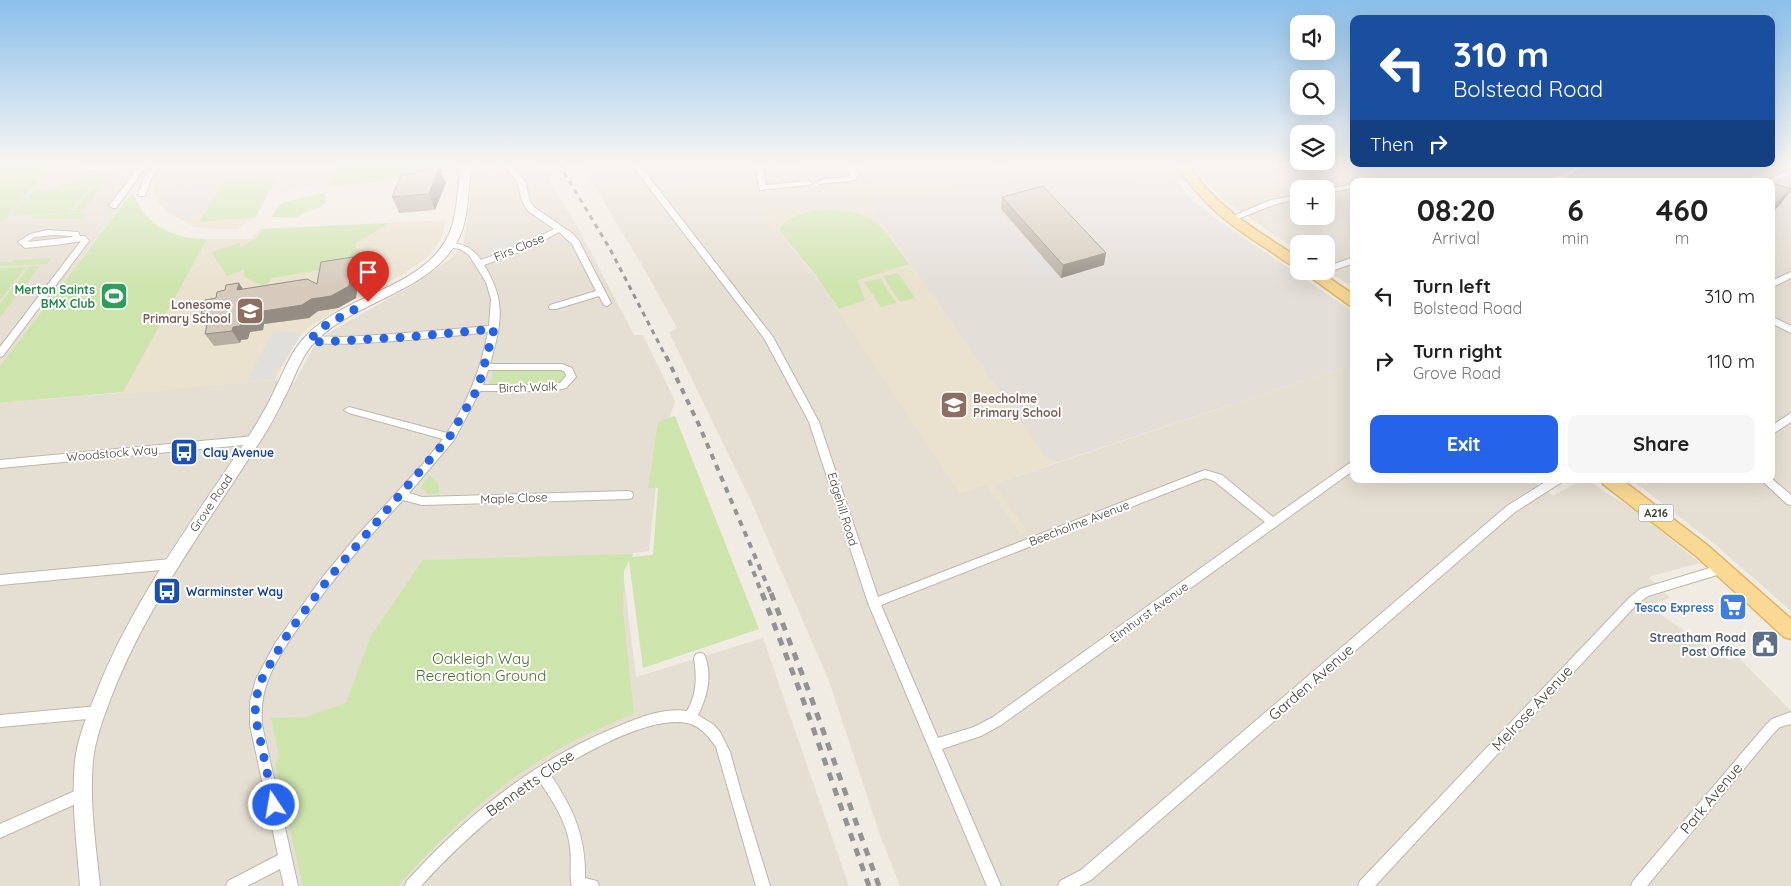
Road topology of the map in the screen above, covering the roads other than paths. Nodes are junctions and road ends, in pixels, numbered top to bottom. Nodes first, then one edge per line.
1 (461, 205) edge
2 (528, 205) edge
3 (667, 205) edge
4 (1216, 205) edge
5 (1265, 205) edge
6 (1232, 218) junction
7 (559, 229) junction
8 (77, 238) junction
9 (449, 245) junction
10 (1290, 258) edge
11 (1350, 261) edge
12 (478, 264) junction
13 (1335, 266) edge
14 (1791, 275) edge
15 (1328, 280) edge
16 (1775, 283) edge
17 (601, 292) junction
18 (1350, 299) edge
19 (607, 303) dead end
20 (553, 307) dead end
21 (1775, 321) edge
22 (494, 329) junction
23 (1791, 330) edge
24 (309, 340) junction
25 (0, 354) edge
26 (485, 367) junction
27 (478, 388) junction
28 (349, 410) dead end
29 (1791, 416) edge
30 (1775, 427) edge
31 (450, 436) junction
32 (254, 440) junction
33 (0, 464) edge
34 (1350, 467) edge
35 (1552, 483) edge
36 (1614, 483) edge
37 (1770, 483) edge
38 (400, 495) junction
39 (628, 495) dead end
40 (1791, 502) edge
41 (1273, 523) junction
42 (171, 564) junction
43 (1723, 569) junction
44 (0, 580) edge
45 (874, 603) junction
46 (1791, 632) edge
47 (700, 658) dead end
48 (98, 712) junction
49 (690, 718) junction
50 (1791, 718) edge
51 (0, 721) edge
52 (936, 745) junction
53 (542, 772) junction
54 (84, 793) junction
55 (0, 831) edge
56 (285, 859) junction
57 (581, 885) edge
58 (90, 886) edge
59 (233, 886) edge
60 (291, 886) edge
61 (412, 886) edge
62 (763, 886) edge
63 (994, 886) edge
64 (1065, 886) edge
65 (1365, 886) edge
66 (1638, 886) edge

1 - 9 street, Grove Road
2 - 7 street, Firs Close
3 - 45 street, Edgehill Road
4 - 6 main road
5 - 6 street
6 - 10 main road
7 - 12 street, Firs Close
7 - 17 street, Firs Close
8 - 8 street
8 - 25 street
9 - 12 street
9 - 24 street, Grove Road
11 - 13 street
12 - 22 street
14 - 16 street
15 - 18 main road
17 - 19 street, Firs Close
17 - 20 street
21 - 23 street
22 - 24 street
22 - 26 street
24 - 32 street, Grove Road
26 - 27 street
26 - 27 street, Birch Walk
27 - 31 street
28 - 31 street
29 - 30 street
31 - 38 street
32 - 33 street, Woodstock Way
32 - 42 street, Grove Road
34 - 41 street, Elmhurst Avenue
35 - 64 street, Garden Avenue
36 - 43 main road, A216
37 - 40 street
38 - 39 street, Maple Close
38 - 56 street
41 - 45 street, Beecholme Avenue
41 - 52 street, Elmhurst Avenue
42 - 44 street
42 - 48 street, Grove Road
43 - 46 main road, A216
43 - 65 street, Melrose Avenue
45 - 52 street, Edgehill Road
47 - 49 street
48 - 51 street
48 - 54 street, Grove Road
49 - 53 street, Bennetts Close
49 - 62 street, Bennetts Close
50 - 66 street, Park Avenue
52 - 63 street, Edgehill Road
53 - 57 street
53 - 61 street, Bennetts Close
54 - 55 street
54 - 58 street, Grove Road
56 - 59 street
56 - 60 street

